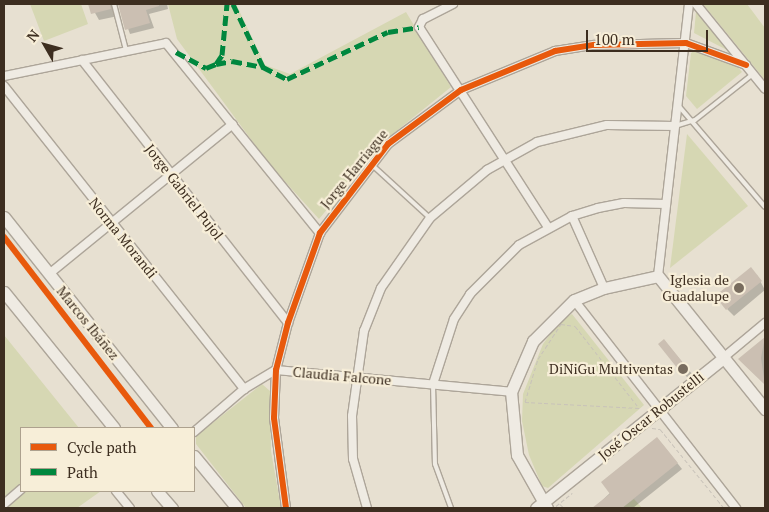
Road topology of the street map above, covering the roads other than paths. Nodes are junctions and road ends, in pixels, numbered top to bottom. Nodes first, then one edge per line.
1 (114, 4) edge
2 (453, 4) edge
3 (689, 4) edge
4 (696, 4) edge
5 (686, 42) junction
6 (126, 50) junction
7 (82, 60) junction
8 (746, 65) junction
9 (753, 74) junction
10 (4, 76) edge
11 (4, 86) edge
12 (765, 89) edge
13 (461, 90) junction
14 (677, 104) junction
15 (695, 120) junction
16 (233, 124) junction
17 (675, 126) junction
18 (505, 158) junction
19 (371, 164) junction
20 (170, 175) junction
21 (666, 204) junction
22 (765, 207) edge
23 (572, 216) junction
24 (4, 217) edge
25 (430, 218) junction
26 (111, 223) junction
27 (548, 227) junction
28 (320, 232) junction
29 (49, 274) junction
30 (658, 276) junction
31 (604, 288) junction
32 (4, 292) edge
33 (574, 300) junction
34 (4, 302) edge
35 (288, 323) junction
36 (765, 324) edge
37 (723, 358) junction
38 (276, 370) junction
39 (355, 377) junction
40 (433, 384) junction
41 (244, 389) junction
42 (511, 392) junction
43 (765, 409) edge
44 (658, 410) junction
45 (105, 427) edge
46 (113, 427) edge
47 (171, 427) edge
48 (195, 431) edge
49 (195, 457) edge
50 (20, 491) edge
51 (117, 492) edge
52 (158, 492) edge
53 (166, 492) edge
54 (4, 504) edge
55 (542, 507) edge
56 (130, 508) edge
57 (172, 508) edge
58 (179, 508) edge
59 (236, 508) edge
60 (286, 508) edge
61 (367, 508) edge
62 (451, 508) edge
63 (736, 508) edge

1 - 6 lane
2 - 13 street
3 - 5 street
4 - 8 street
5 - 8 street
5 - 13 street, Jorge Harriague
5 - 14 street
6 - 7 street
6 - 16 street
7 - 10 street
7 - 20 street, Jorge Gabriel Pujol
8 - 9 street
9 - 12 street
9 - 15 lane
11 - 26 street, Norma Morandi
13 - 18 street
13 - 19 street, Jorge Harriague
14 - 15 lane
14 - 17 street
15 - 17 lane
15 - 22 lane
16 - 20 street
16 - 28 street
17 - 18 street
17 - 21 street
18 - 25 street
18 - 27 street
19 - 25 lane
19 - 28 street, Jorge Harriague
20 - 26 street
20 - 35 street, Jorge Gabriel Pujol
21 - 23 street
21 - 30 street
23 - 27 street
23 - 31 street
24 - 29 street, Marcos Ibáñez
25 - 39 street
26 - 29 street
26 - 41 street, Norma Morandi
27 - 40 street
28 - 35 street, Jorge Harriague
29 - 47 street, Marcos Ibáñez
30 - 31 street
30 - 37 street
31 - 33 street
32 - 46 street
33 - 42 street
33 - 44 street
34 - 45 street
35 - 38 street, Jorge Harriague
36 - 37 street, José Oscar Robustelli
37 - 43 street
37 - 44 street, José Oscar Robustelli
38 - 39 street, Claudia Falcone
38 - 41 street, Claudia Falcone
38 - 60 street, Jorge Harriague
39 - 40 street, Claudia Falcone
39 - 61 street
40 - 42 street, Claudia Falcone
40 - 62 lane
41 - 48 street, Claudia Falcone
42 - 55 street
44 - 55 street, José Oscar Robustelli
44 - 63 street
49 - 59 street
50 - 54 street
51 - 56 street
52 - 57 street
53 - 58 street

